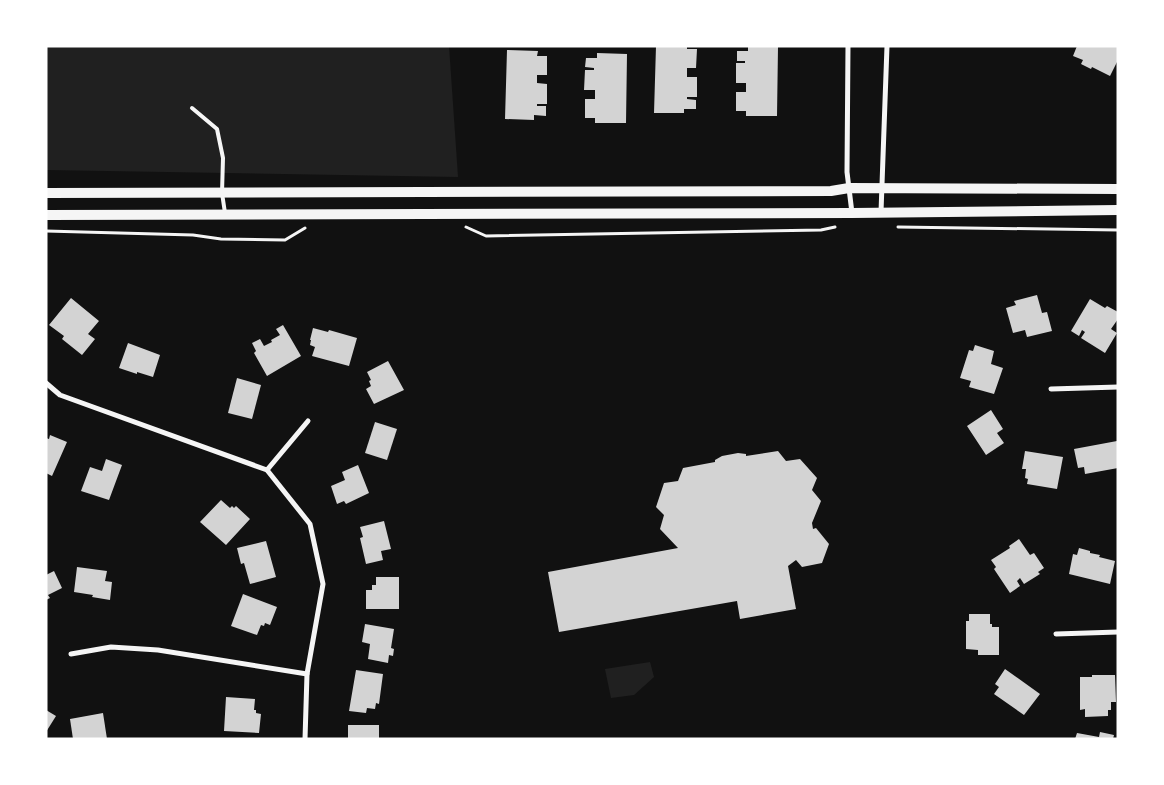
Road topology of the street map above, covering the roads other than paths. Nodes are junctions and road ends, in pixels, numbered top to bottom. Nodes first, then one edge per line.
1 (848, 46) edge
2 (887, 46) edge
3 (192, 108) dead end
4 (849, 188) junction
5 (883, 188) junction
6 (1118, 189) edge
7 (46, 193) edge
8 (222, 193) junction
9 (1118, 210) edge
10 (882, 212) junction
11 (852, 213) junction
12 (46, 215) edge
13 (225, 215) junction
14 (46, 383) edge
15 (1118, 388) edge
16 (1051, 389) dead end
17 (308, 420) dead end
18 (267, 470) junction
19 (1118, 632) edge
20 (1056, 634) dead end
21 (70, 654) dead end
22 (307, 674) junction
23 (305, 739) edge

1 - 4 street
2 - 5 street
3 - 8 lane
4 - 5 main road
4 - 8 main road
4 - 11 street
5 - 6 main road
5 - 10 street
7 - 8 main road
8 - 13 lane
9 - 10 main road
10 - 11 main road
11 - 13 main road
12 - 13 main road
14 - 18 street
15 - 16 street
17 - 18 street
18 - 22 street
19 - 20 street
21 - 22 street
22 - 23 street

